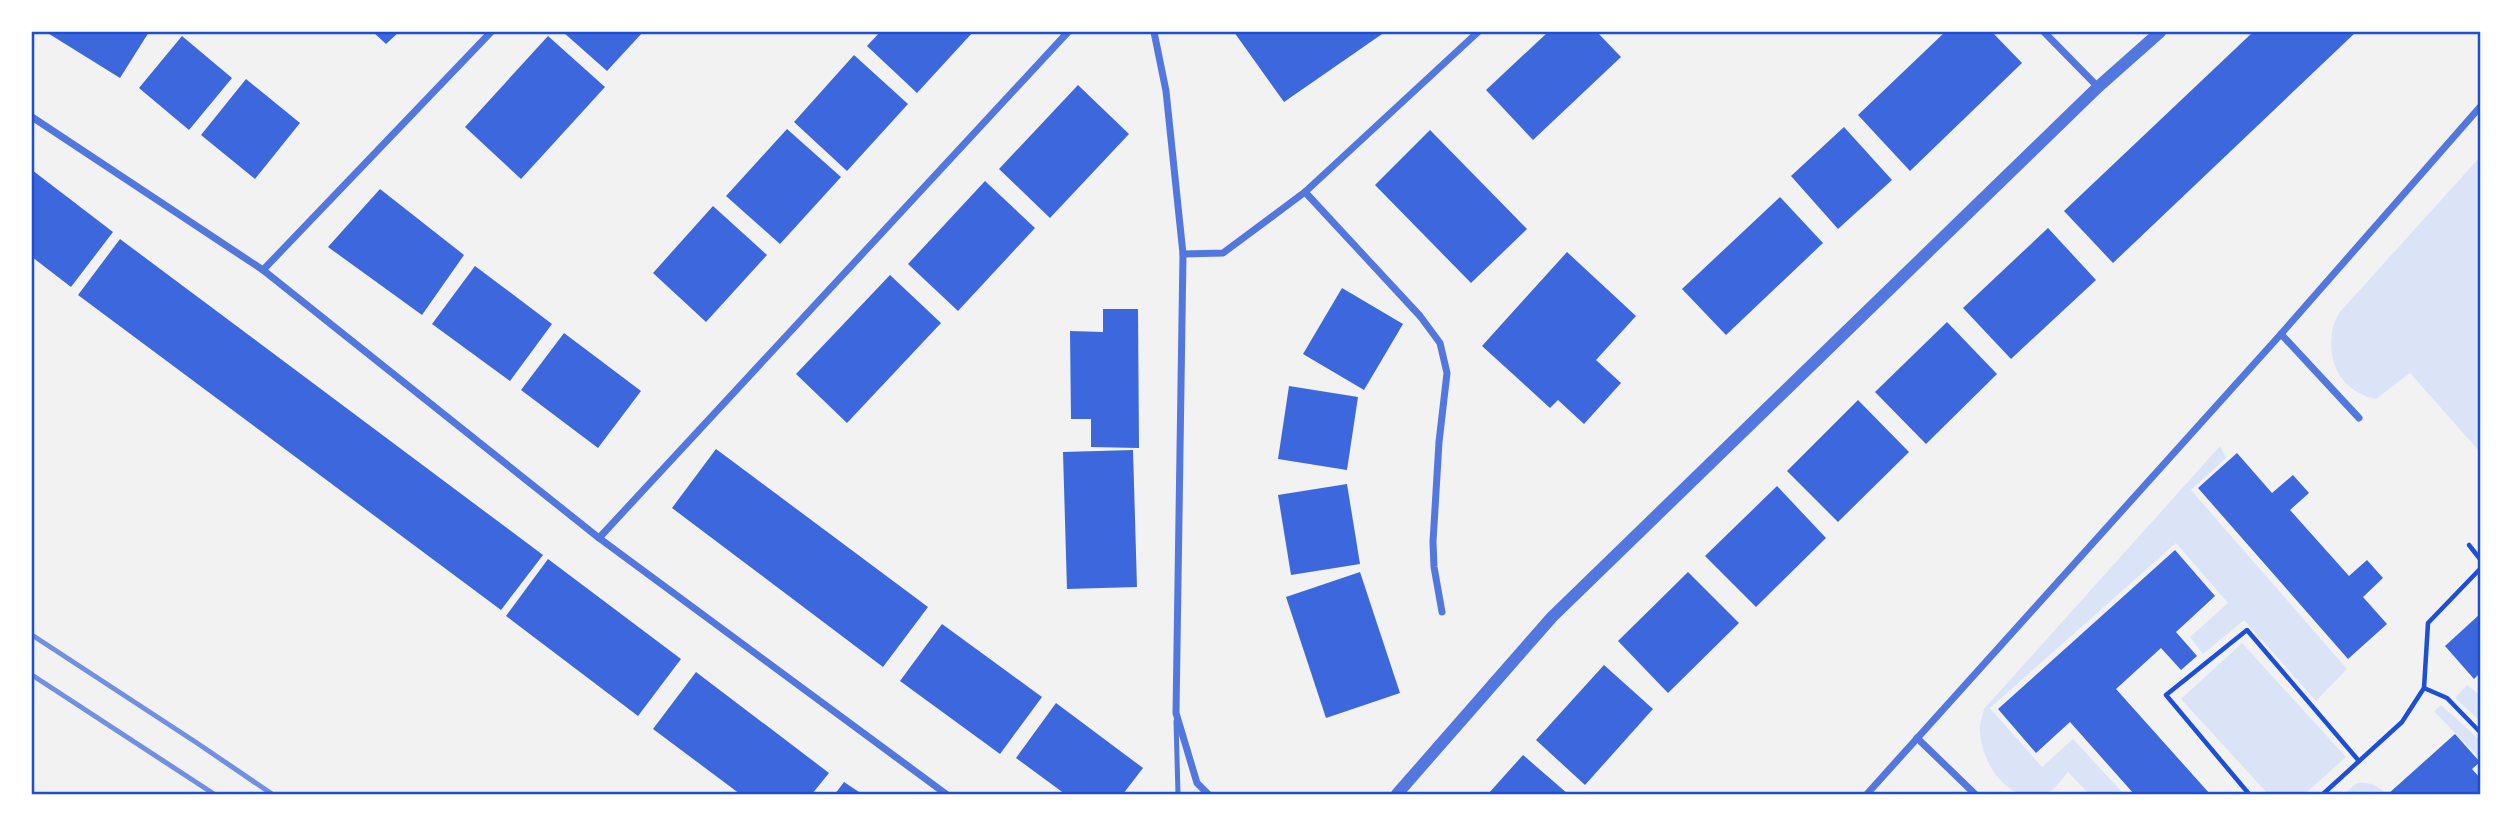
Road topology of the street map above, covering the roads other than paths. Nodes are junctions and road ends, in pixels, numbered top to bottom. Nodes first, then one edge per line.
1 (491, 32) edge
2 (1068, 32) edge
3 (1154, 32) edge
4 (1478, 32) edge
5 (2044, 32) edge
6 (2161, 32) edge
7 (2098, 88) junction
8 (2480, 107) edge
9 (32, 117) edge
10 (1305, 192) junction
11 (1182, 254) junction
12 (264, 270) junction
13 (2281, 334) junction
14 (2359, 418) dead end
15 (599, 538) junction
16 (1441, 612) dead end
17 (1176, 713) junction
18 (1917, 738) junction
19 (946, 794) edge
20 (1178, 794) edge
21 (1208, 794) edge
22 (1396, 794) edge
23 (1867, 794) edge
24 (1975, 794) edge

1 - 12 street
2 - 15 street
3 - 11 street
4 - 10 street
5 - 7 street
6 - 7 street
7 - 22 street
8 - 13 street
9 - 12 street
10 - 11 street
10 - 16 street
11 - 17 street
12 - 15 street
13 - 14 street
13 - 18 street
15 - 19 street
17 - 20 lane
17 - 21 street
18 - 23 street
18 - 24 street

